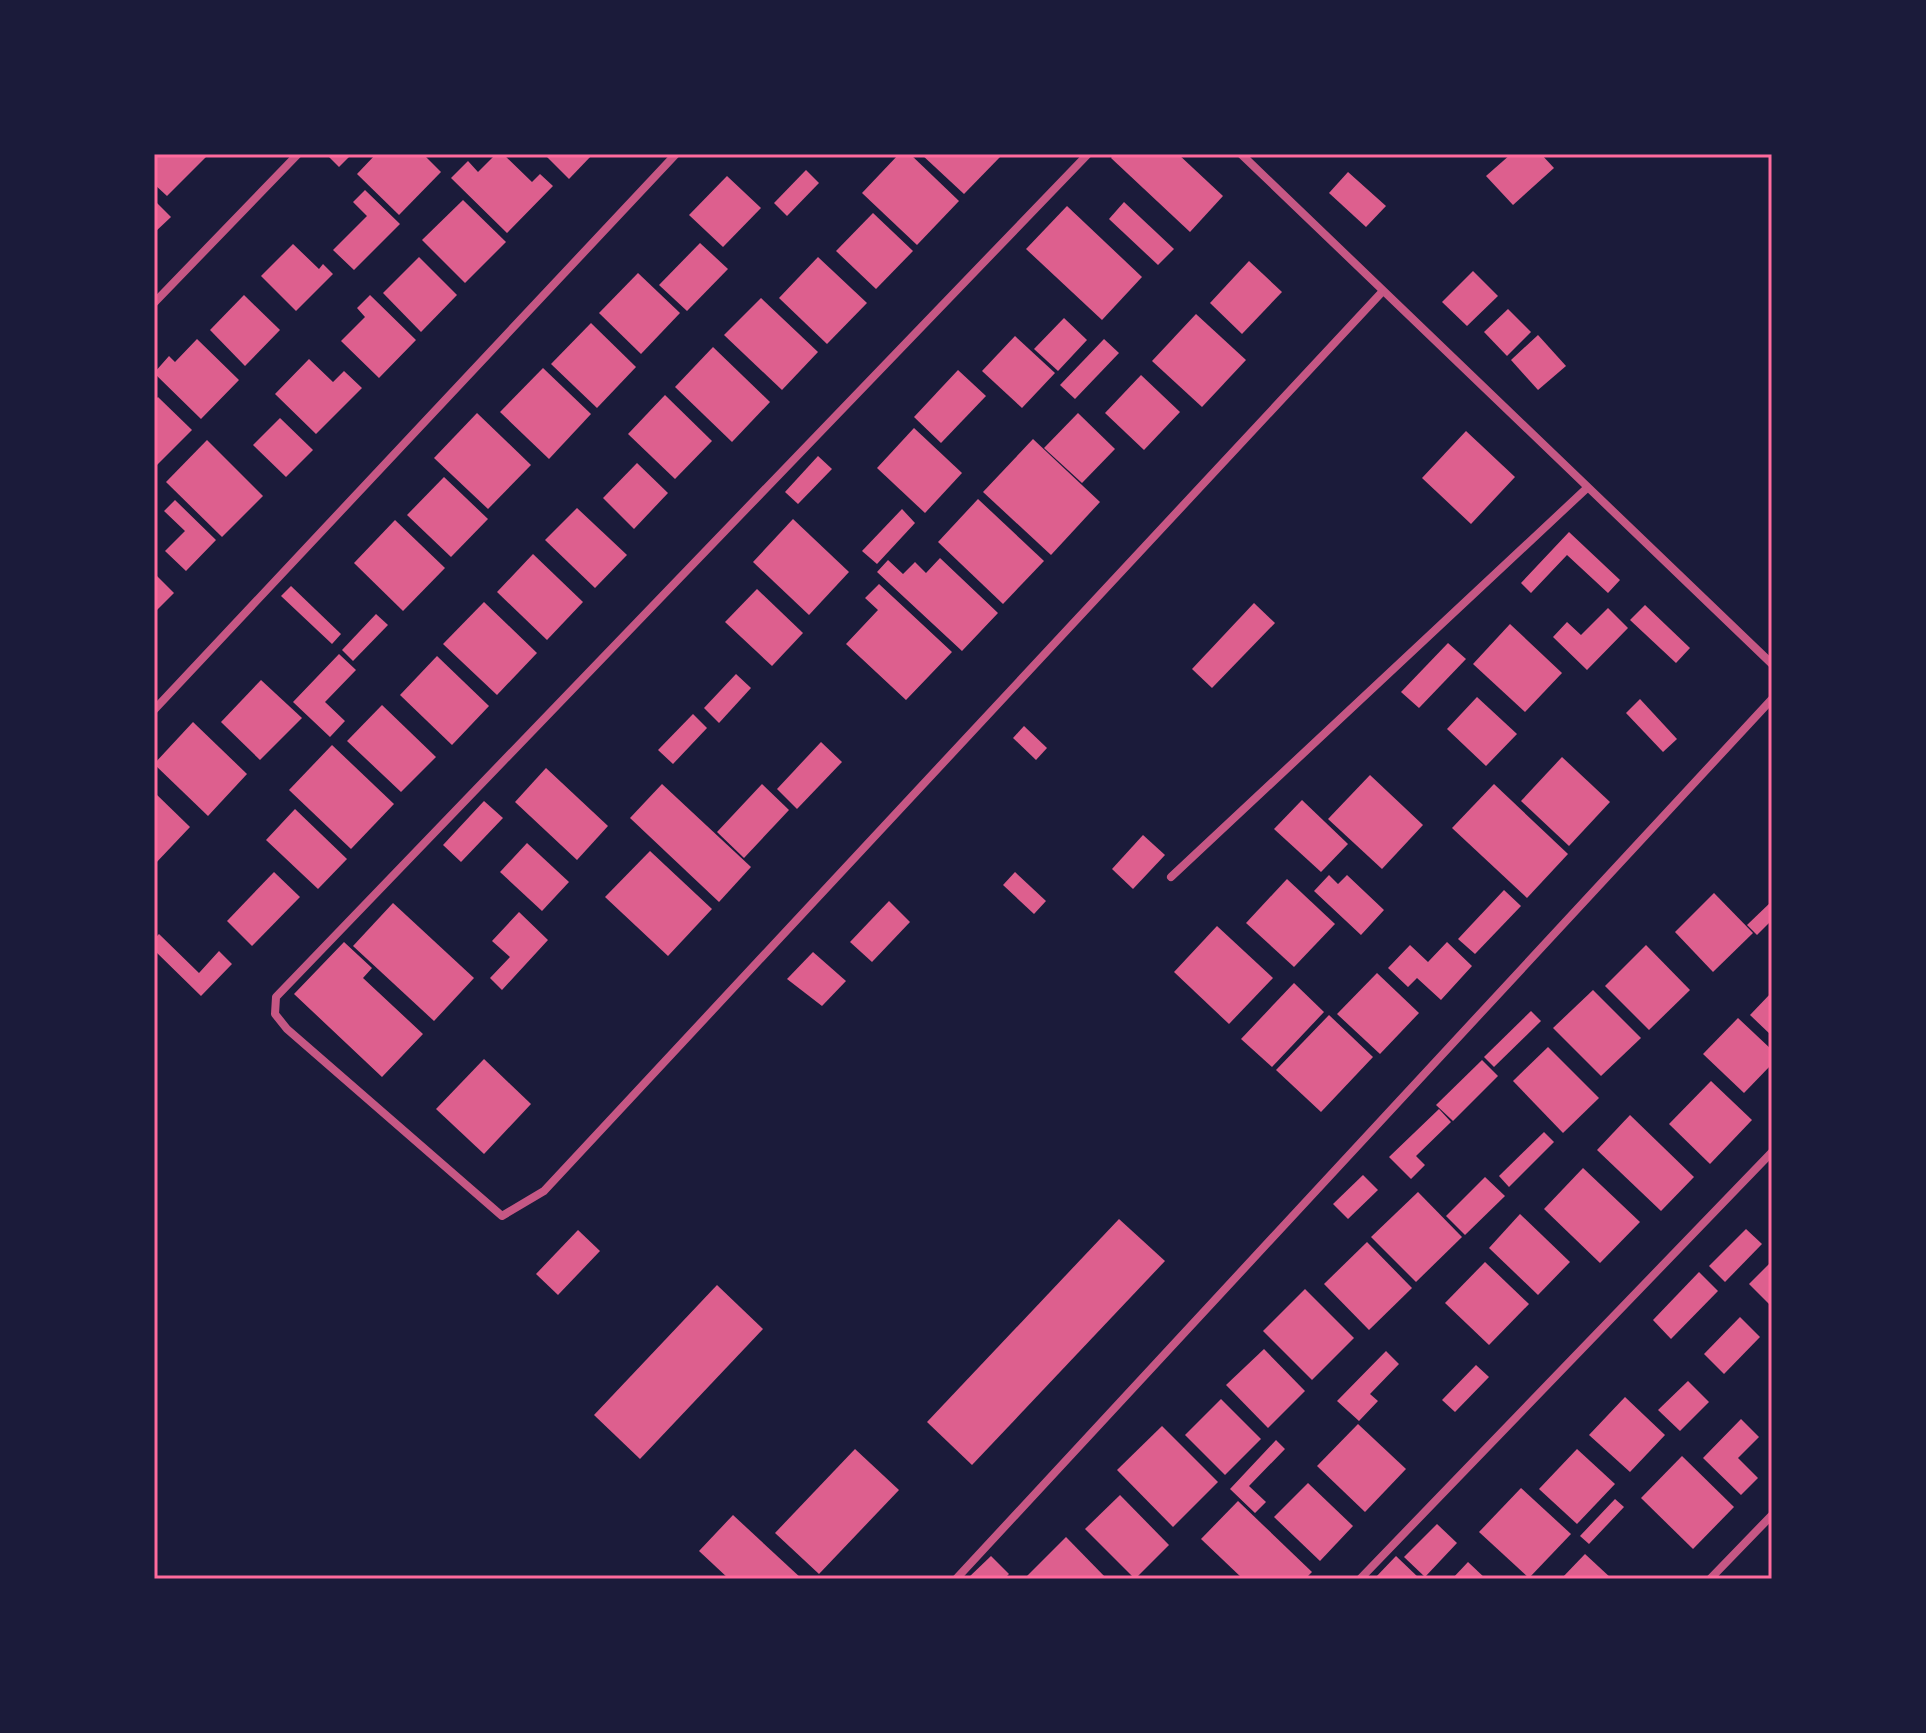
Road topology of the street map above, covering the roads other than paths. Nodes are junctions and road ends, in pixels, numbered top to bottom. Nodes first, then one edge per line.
1 (298, 154) edge
2 (676, 154) edge
3 (1088, 154) edge
4 (1241, 154) edge
5 (1382, 292) junction
6 (154, 303) edge
7 (1587, 488) junction
8 (1772, 664) edge
9 (1772, 699) edge
10 (154, 710) edge
11 (1171, 877) dead end
12 (1772, 1152) edge
13 (1772, 1515) edge
14 (956, 1579) edge
15 (1360, 1579) edge
16 (1710, 1579) edge

1 - 6 street
2 - 10 street
3 - 5 street
4 - 5 street
5 - 7 street
7 - 8 street
7 - 11 street
9 - 14 street
12 - 15 street
13 - 16 street

